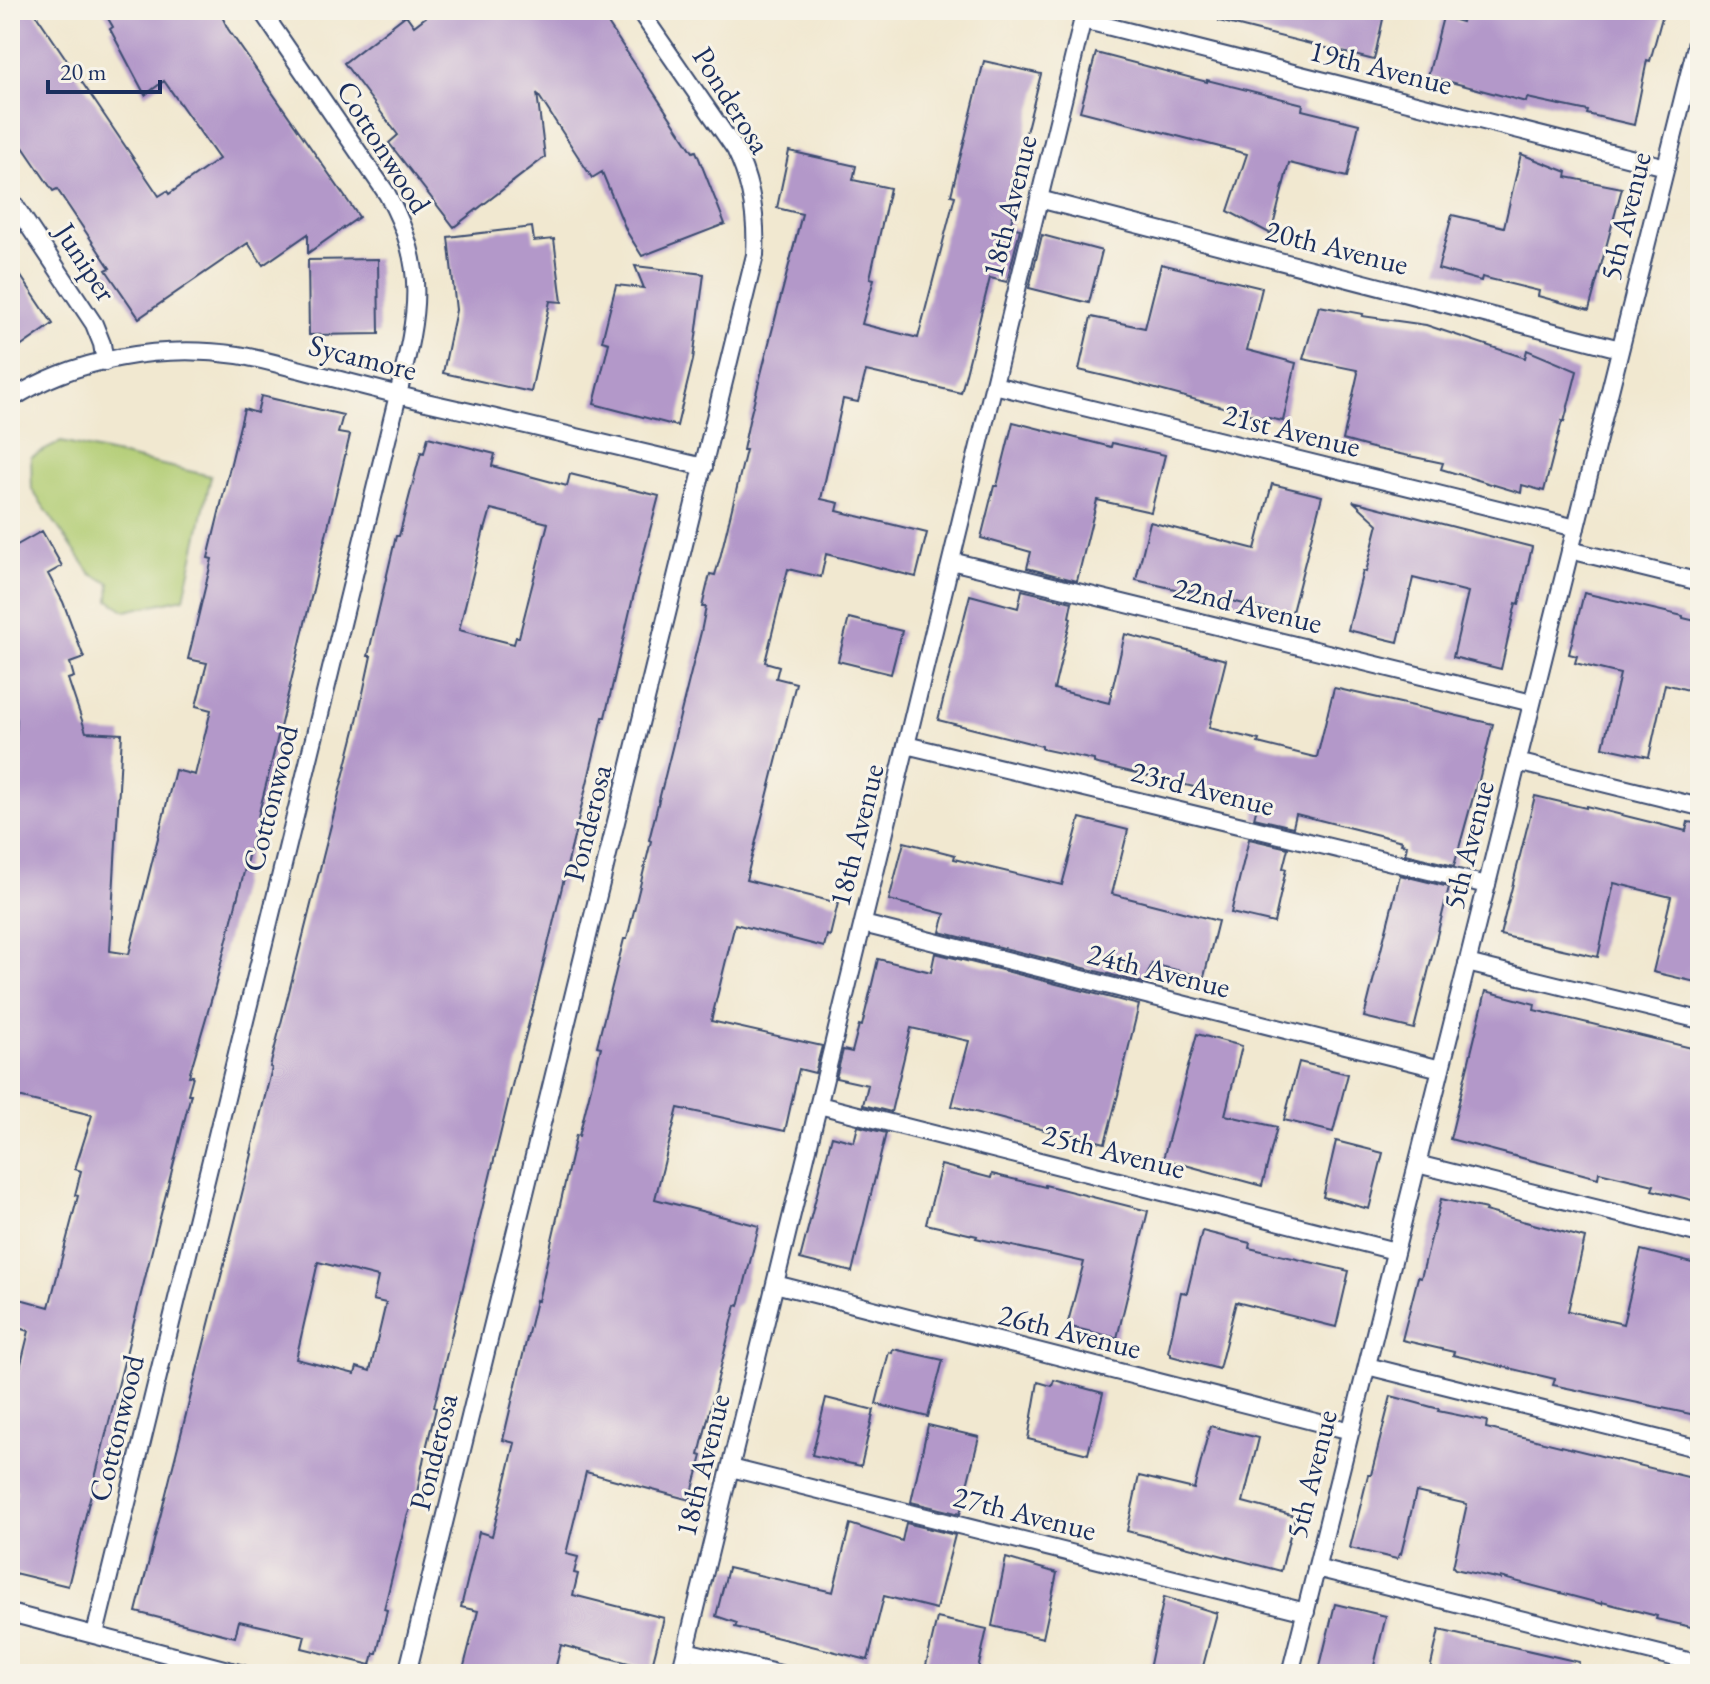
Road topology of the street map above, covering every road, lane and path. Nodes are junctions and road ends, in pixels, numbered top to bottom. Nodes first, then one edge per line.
1 (261, 10) edge
2 (639, 10) edge
3 (1084, 15) edge
4 (1700, 30) edge
5 (1666, 167) junction
6 (10, 198) edge
7 (1039, 199) junction
8 (1620, 349) junction
9 (105, 362) junction
10 (994, 385) junction
11 (398, 395) junction
12 (10, 400) edge
13 (704, 467) junction
14 (1576, 528) junction
15 (1570, 550) junction
16 (951, 561) junction
17 (1700, 582) edge
18 (1532, 703) junction
19 (906, 745) junction
20 (1517, 762) junction
21 (1700, 807) edge
22 (1487, 885) junction
23 (863, 924) junction
24 (1467, 963) junction
25 (1700, 1020) edge
26 (1441, 1069) junction
27 (819, 1105) junction
28 (1417, 1164) junction
29 (1700, 1234) edge
30 (1395, 1251) junction
31 (775, 1284) junction
32 (1367, 1366) junction
33 (1351, 1431) junction
34 (1700, 1449) edge
35 (731, 1468) junction
36 (1316, 1568) junction
37 (1306, 1612) junction
38 (10, 1613) edge
39 (95, 1634) junction
40 (686, 1651) junction
41 (1700, 1664) edge
42 (243, 1674) edge
43 (407, 1674) edge
44 (680, 1674) edge
45 (780, 1674) edge
46 (1290, 1674) edge

1 - 11 lane, Cottonwood
2 - 13 lane, Ponderosa
3 - 5 lane, 19th Avenue
3 - 7 lane, 18th Avenue
4 - 5 lane, 5th Avenue
5 - 8 lane, 5th Avenue
6 - 9 lane, Juniper
7 - 8 lane, 20th Avenue
7 - 10 lane, 18th Avenue
8 - 14 lane, 5th Avenue
9 - 11 lane, Sycamore
9 - 12 lane, Sycamore
10 - 14 lane, 21st Avenue
10 - 16 lane, 18th Avenue
11 - 13 lane, Sycamore
11 - 39 lane, Cottonwood
13 - 43 lane, Ponderosa
14 - 15 lane, 5th Avenue
15 - 17 lane
15 - 18 lane, 5th Avenue
16 - 18 lane, 22nd Avenue
16 - 19 lane, 18th Avenue
18 - 20 lane, 5th Avenue
19 - 22 lane, 23rd Avenue
19 - 23 lane, 18th Avenue
20 - 21 lane
20 - 22 lane, 5th Avenue
22 - 24 lane, 5th Avenue
23 - 26 lane, 24th Avenue
23 - 27 lane, 18th Avenue
24 - 25 lane
24 - 26 lane, 5th Avenue
26 - 28 lane, 5th Avenue
27 - 30 lane, 25th Avenue
27 - 31 lane, 18th Avenue
28 - 29 lane
28 - 30 lane, 5th Avenue
30 - 32 lane, 5th Avenue
31 - 33 lane, 26th Avenue
31 - 35 lane, 18th Avenue
32 - 33 lane, 5th Avenue
32 - 34 lane
33 - 36 lane, 5th Avenue
35 - 37 lane, 27th Avenue
35 - 40 lane, 18th Avenue
36 - 37 lane, 5th Avenue
36 - 41 lane
37 - 46 lane, 5th Avenue
38 - 39 lane
39 - 42 lane
40 - 44 lane, 18th Avenue
40 - 45 lane

